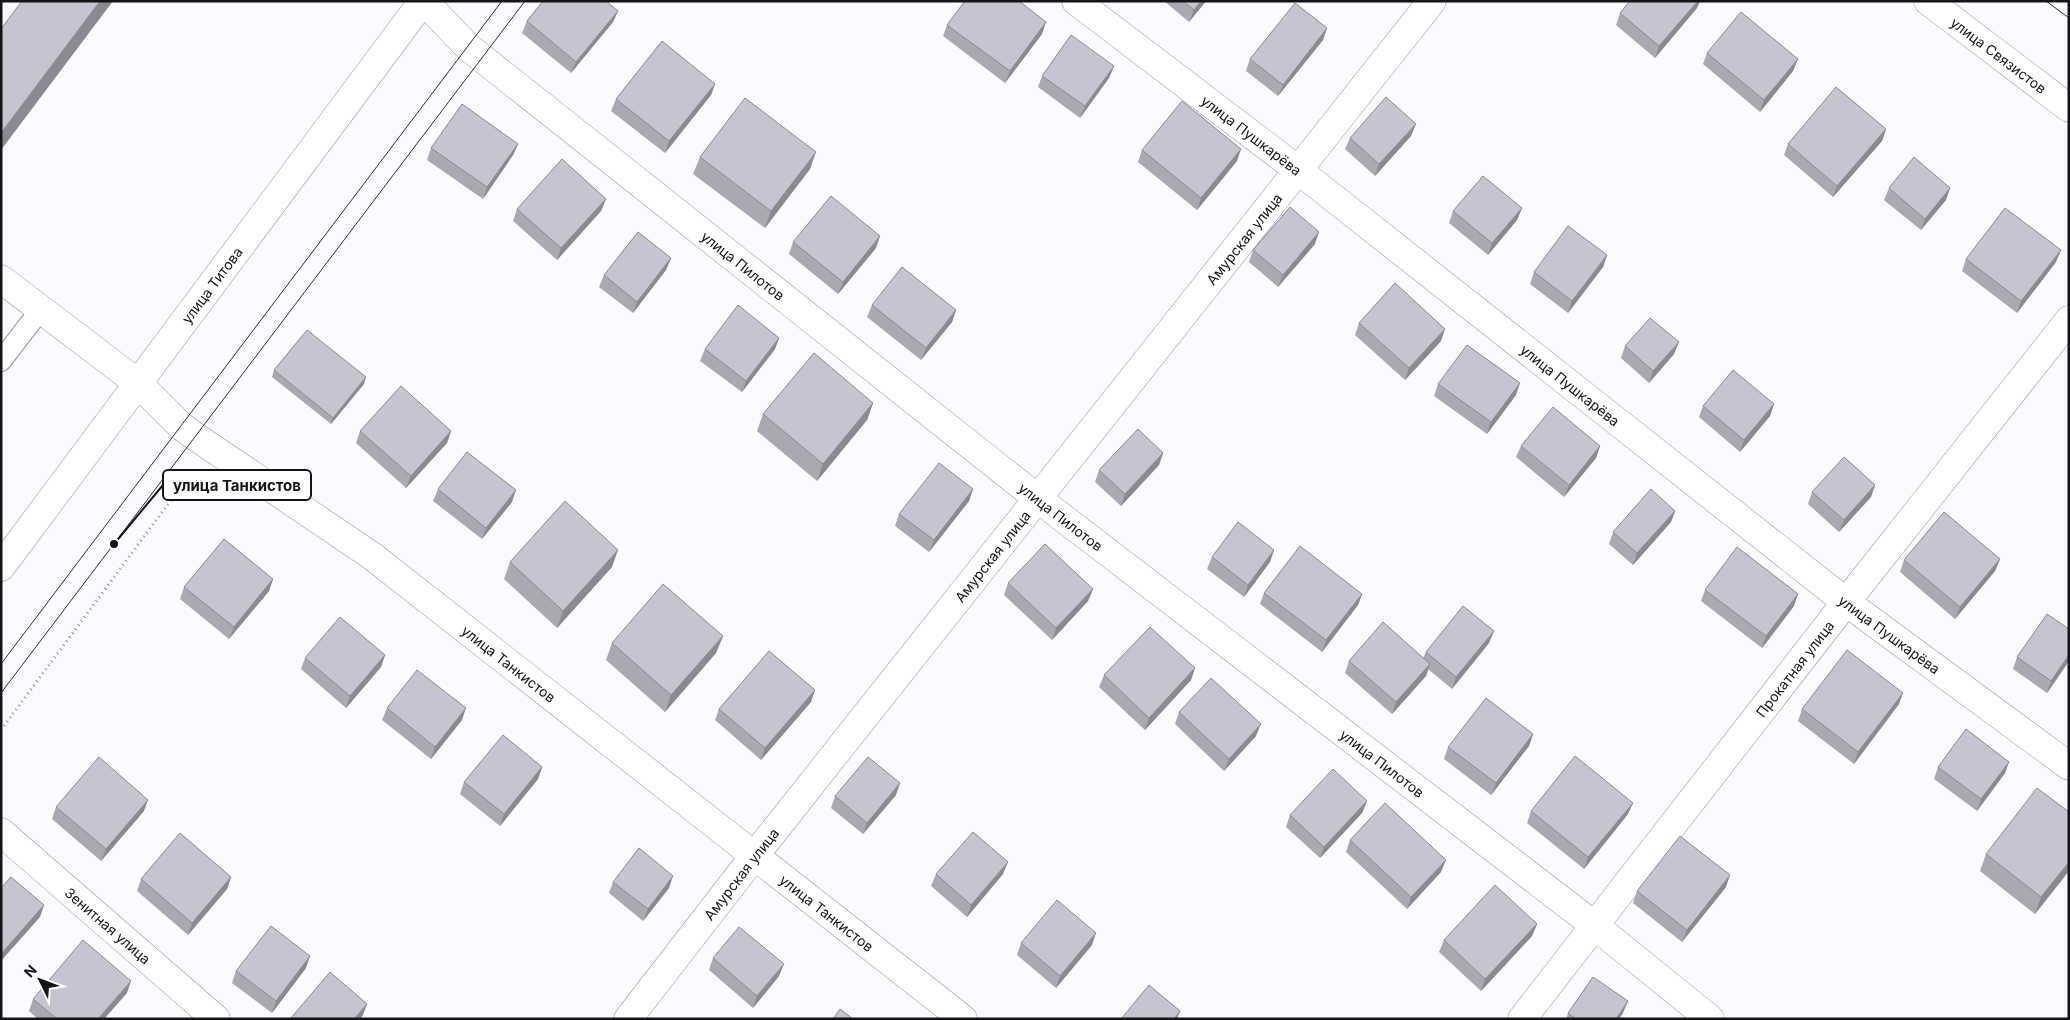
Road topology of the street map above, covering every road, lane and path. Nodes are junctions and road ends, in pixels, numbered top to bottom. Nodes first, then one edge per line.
1 (423, 1) edge
2 (1076, 1) edge
3 (1432, 1) edge
4 (1928, 1) edge
5 (2069, 108) edge
6 (1298, 170) junction
7 (1, 280) edge
8 (41, 309) junction
9 (2069, 320) edge
10 (1, 361) edge
11 (139, 384) junction
12 (210, 446) junction
13 (1038, 498) junction
14 (1, 567) edge
15 (1846, 602) junction
16 (1, 730) edge
17 (2069, 766) edge
18 (1, 832) edge
19 (755, 855) junction
20 (1594, 925) junction
21 (216, 1019) edge
22 (628, 1019) edge
23 (963, 1019) edge
24 (1522, 1019) edge
25 (1710, 1019) edge

1 - 11 street, улица Титова
1 - 13 street, улица Пилотов
2 - 6 street, улица Пушкарёва
3 - 6 street, Амурская улица
4 - 5 street, улица Связистов
6 - 13 street, Амурская улица
6 - 15 street, улица Пушкарёва
7 - 8 street, улица Танкистов
8 - 10 lane
8 - 11 street, улица Танкистов
9 - 15 street, Прокатная улица
11 - 12 street, улица Танкистов
11 - 14 street, улица Титова
12 - 16 path
12 - 19 street, улица Танкистов
13 - 19 street, Амурская улица
13 - 20 street, улица Пилотов
15 - 17 street, улица Пушкарёва
15 - 20 street, Прокатная улица
18 - 21 street, Зенитная улица
19 - 22 street, Амурская улица
19 - 23 street, улица Танкистов
20 - 24 street, Прокатная улица
20 - 25 street, улица Пилотов

